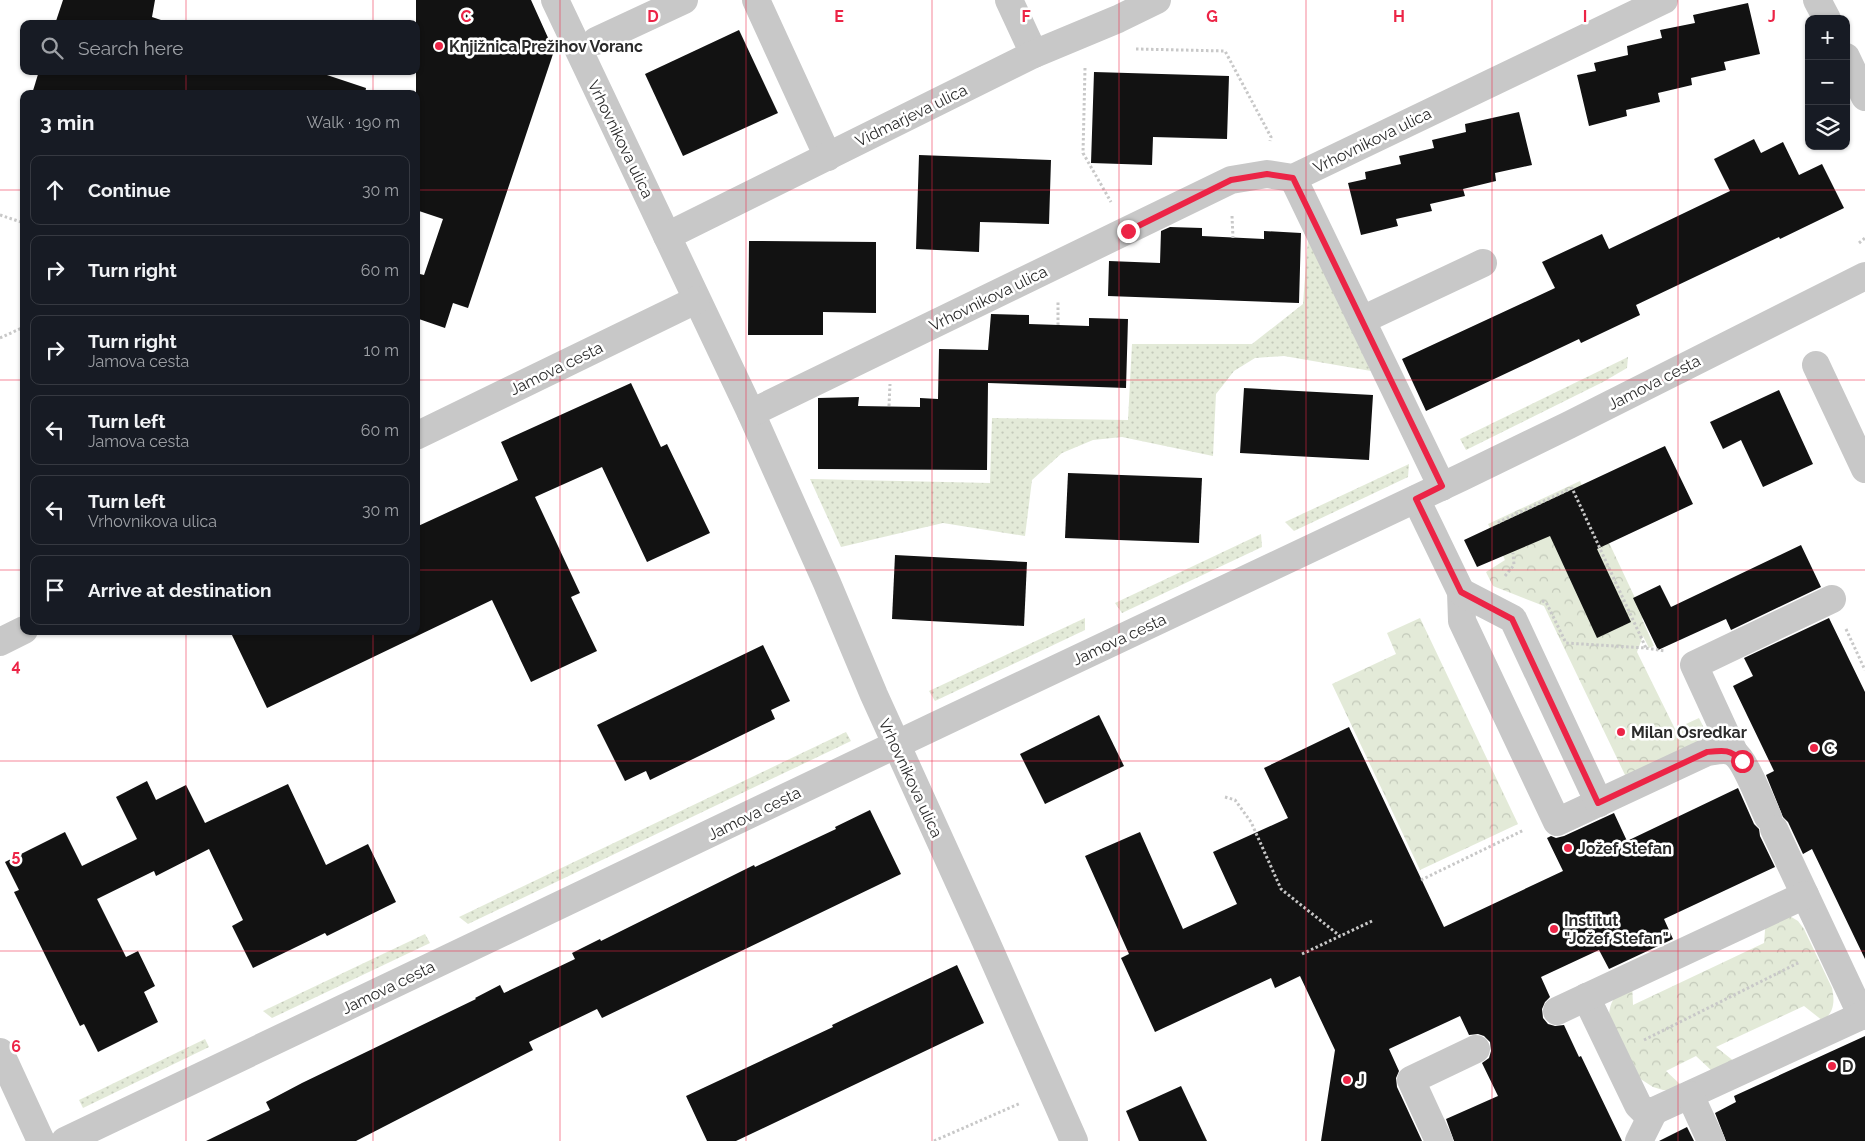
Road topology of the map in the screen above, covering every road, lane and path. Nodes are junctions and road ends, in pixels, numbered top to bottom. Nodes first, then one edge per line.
1 (555, 0) edge
2 (684, 0) edge
3 (756, 0) edge
4 (1010, 0) edge
5 (1157, 0) edge
6 (1664, 0) edge
7 (1817, 0) edge
8 (1825, 15) edge
9 (596, 41) dead end
10 (1134, 49) dead end
11 (1034, 54) junction
12 (1847, 60) edge
13 (1086, 64) dead end
14 (1865, 97) edge
15 (828, 157) junction
16 (1267, 174) junction
17 (1293, 178) junction
18 (0, 216) edge
19 (20, 222) edge
20 (1128, 231) junction
21 (668, 236) junction
22 (1483, 263) dead end
23 (1865, 276) edge
24 (696, 300) junction
25 (1362, 320) junction
26 (20, 329) edge
27 (0, 338) edge
28 (1816, 365) dead end
29 (751, 414) junction
30 (420, 434) edge
31 (1865, 469) edge
32 (1442, 486) junction
33 (1416, 499) junction
34 (1500, 523) dead end
35 (1513, 553) dead end
36 (1498, 582) dead end
37 (1461, 592) junction
38 (1832, 599) joint
39 (20, 632) edge
40 (0, 642) edge
41 (1646, 648) dead end
42 (1865, 670) edge
43 (896, 745) junction
44 (1734, 752) junction
45 (1225, 797) dead end
46 (1598, 803) junction
47 (1554, 816) junction
48 (1421, 880) dead end
49 (1805, 895) junction
50 (1372, 921) dead end
51 (1340, 936) junction
52 (1830, 948) junction
53 (1302, 954) dead end
54 (1586, 997) junction
55 (1557, 1011) dead end
56 (1863, 1015) edge
57 (1476, 1049) dead end
58 (0, 1052) edge
59 (1613, 1056) junction
60 (1051, 1090) junction
61 (1690, 1094) junction
62 (1654, 1111) junction
63 (41, 1141) edge
64 (65, 1141) edge
65 (934, 1141) edge
66 (1074, 1141) edge
67 (1440, 1141) edge
68 (1639, 1141) edge
69 (1711, 1141) edge

1 - 21 street, Vrhovnikova ulica
2 - 9 street
3 - 15 street
4 - 11 street
5 - 11 street, Vidmarjeva ulica
6 - 17 street, Vrhovnikova ulica
7 - 8 street
10 - 16 path
11 - 15 street, Vidmarjeva ulica
12 - 14 street
13 - 20 path
15 - 21 street, Vidmarjeva ulica
16 - 17 street, Vrhovnikova ulica
16 - 20 street, Vrhovnikova ulica
17 - 25 street
18 - 19 path
20 - 29 street, Vrhovnikova ulica
21 - 24 street, Vrhovnikova ulica
22 - 25 street
23 - 32 street, Jamova cesta
24 - 29 street, Vrhovnikova ulica
24 - 30 street, Jamova cesta
25 - 32 street
26 - 27 path
28 - 31 street
29 - 43 street, Vrhovnikova ulica
32 - 33 street, Jamova cesta
33 - 37 street
33 - 43 street, Jamova cesta
34 - 41 path
35 - 36 path
37 - 46 street
37 - 47 street
38 - 42 path
38 - 44 street
39 - 40 street
43 - 60 street, Vrhovnikova ulica
43 - 64 street, Jamova cesta
44 - 46 street
44 - 49 street
45 - 51 path
46 - 47 street
47 - 48 path
49 - 52 street
49 - 54 street
50 - 51 path
51 - 53 path
52 - 56 street
52 - 59 path
54 - 55 street
54 - 59 street
56 - 61 street
57 - 67 street
58 - 63 street
59 - 62 street
60 - 65 path
60 - 66 street, Vrhovnikova ulica
61 - 62 street
61 - 69 street
62 - 68 street

